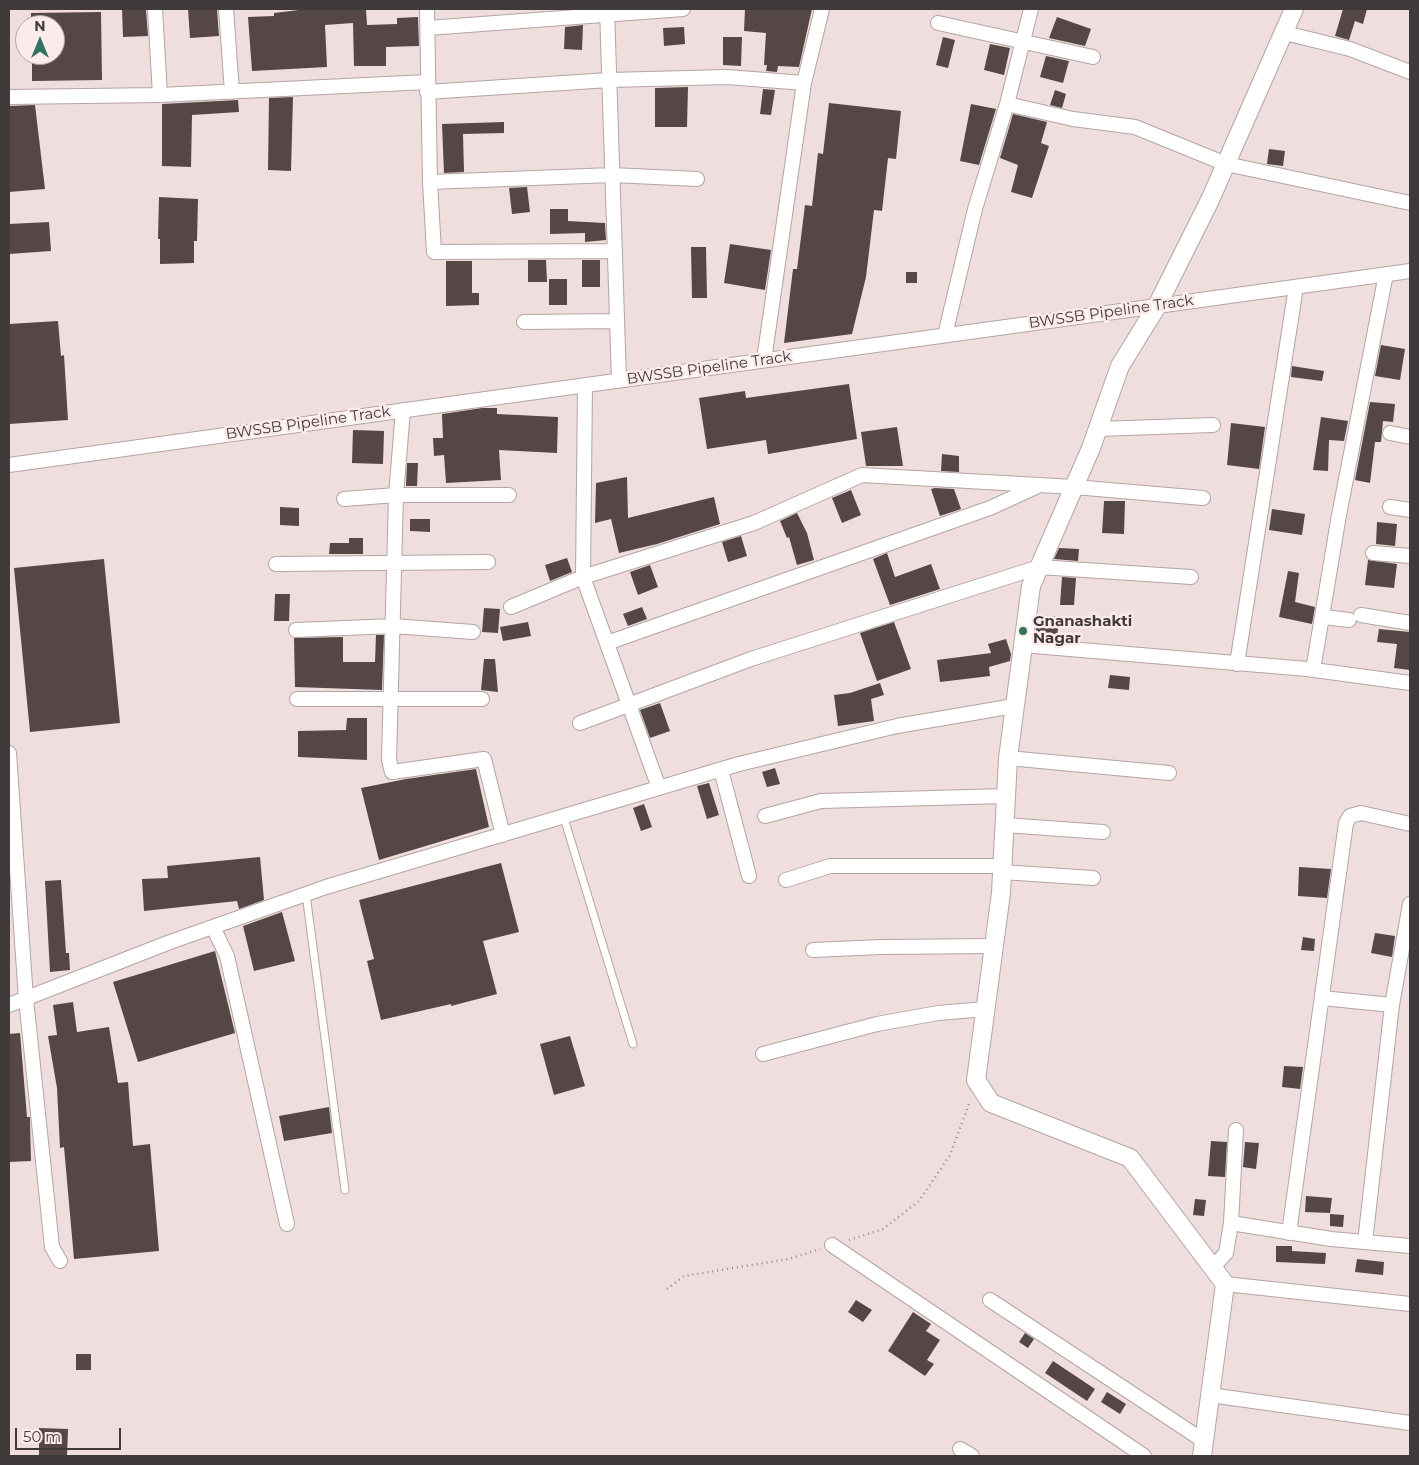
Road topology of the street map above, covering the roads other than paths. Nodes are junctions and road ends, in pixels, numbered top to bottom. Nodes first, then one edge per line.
1 (155, 9) edge
2 (226, 9) edge
3 (427, 9) edge
4 (683, 9) edge
5 (822, 9) edge
6 (1030, 9) edge
7 (1294, 9) edge
8 (607, 11) edge
9 (938, 23) dead end
10 (428, 28) junction
11 (1285, 33) junction
12 (1022, 42) junction
13 (1093, 57) dead end
14 (1410, 72) edge
15 (609, 80) junction
16 (804, 83) junction
17 (427, 87) junction
18 (232, 92) junction
19 (160, 95) junction
20 (9, 97) edge
21 (1006, 104) junction
22 (1226, 164) junction
23 (612, 175) junction
24 (697, 179) dead end
25 (430, 182) junction
26 (1410, 203) edge
27 (615, 251) junction
28 (1410, 271) edge
29 (1386, 274) junction
30 (1296, 287) junction
31 (1157, 306) junction
32 (617, 321) junction
33 (524, 322) dead end
34 (945, 335) junction
35 (764, 360) junction
36 (619, 380) junction
37 (585, 385) junction
38 (404, 410) junction
39 (1213, 425) dead end
40 (1098, 429) junction
41 (1390, 433) dead end
42 (1410, 437) edge
43 (9, 465) edge
44 (1039, 486) junction
45 (1074, 487) junction
46 (396, 495) junction
47 (509, 495) dead end
48 (1203, 498) dead end
49 (344, 499) dead end
50 (1390, 507) dead end
51 (1410, 510) edge
52 (1373, 553) dead end
53 (1410, 556) edge
54 (488, 562) dead end
55 (394, 563) junction
56 (276, 564) dead end
57 (1039, 567) junction
58 (583, 577) junction
59 (1191, 577) dead end
60 (511, 607) dead end
61 (1324, 617) junction
62 (1410, 623) edge
63 (393, 626) junction
64 (296, 630) dead end
65 (473, 632) dead end
66 (607, 643) junction
67 (1022, 645) junction
68 (1238, 664) junction
69 (1313, 670) junction
70 (1410, 683) edge
71 (297, 699) dead end
72 (482, 699) dead end
73 (390, 700) junction
74 (630, 704) junction
75 (1014, 706) junction
76 (580, 723) dead end
77 (9, 753) edge
78 (1008, 758) junction
79 (721, 770) junction
80 (1169, 773) dead end
81 (659, 788) junction
82 (1006, 796) junction
83 (765, 816) dead end
84 (564, 818) junction
85 (1410, 824) edge
86 (1005, 825) junction
87 (1103, 832) dead end
88 (503, 836) junction
89 (1002, 869) junction
90 (750, 876) dead end
91 (1093, 878) dead end
92 (786, 880) dead end
93 (306, 894) junction
94 (1410, 904) edge
95 (213, 927) junction
96 (994, 946) junction
97 (813, 950) dead end
98 (1322, 998) junction
99 (26, 999) junction
100 (9, 1005) edge
101 (1392, 1005) junction
102 (986, 1009) junction
103 (633, 1044) dead end
104 (763, 1054) dead end
105 (1236, 1130) dead end
106 (345, 1190) dead end
107 (1232, 1223) junction
108 (287, 1224) dead end
109 (1288, 1232) junction
110 (1365, 1242) junction
111 (832, 1245) road end
112 (1410, 1246) edge
113 (60, 1261) dead end
114 (1214, 1266) junction
115 (1225, 1284) junction
116 (990, 1300) dead end
117 (1410, 1304) edge
118 (1210, 1394) junction
119 (1410, 1423) edge
120 (1203, 1449) edge
121 (1144, 1456) edge

1 - 19 street
2 - 18 street
3 - 10 street
4 - 8 street
5 - 16 street
6 - 12 street
7 - 11 street
8 - 10 street
8 - 15 street
9 - 12 street
10 - 17 street
11 - 14 street
11 - 22 street
12 - 13 street
12 - 21 street
15 - 16 street
15 - 17 street
15 - 23 street
16 - 35 street
17 - 18 street
17 - 25 street
18 - 19 street
19 - 20 street
21 - 22 street
21 - 34 street
22 - 26 street
22 - 31 street
23 - 24 street
23 - 25 street
23 - 27 street
25 - 27 street
27 - 32 street
28 - 29 street, BWSSB Pipeline Track
29 - 30 street, BWSSB Pipeline Track
29 - 61 street
30 - 31 street, BWSSB Pipeline Track
30 - 68 street
31 - 34 street, BWSSB Pipeline Track
31 - 40 street
32 - 33 street
32 - 36 street
34 - 35 street, BWSSB Pipeline Track
35 - 36 street, BWSSB Pipeline Track
36 - 37 street, BWSSB Pipeline Track
37 - 38 street, BWSSB Pipeline Track
37 - 58 street
38 - 43 street, BWSSB Pipeline Track
38 - 46 street
39 - 40 street
40 - 45 street
41 - 42 street
44 - 45 street
44 - 58 street
44 - 66 street
45 - 48 street
45 - 57 street
46 - 47 street
46 - 49 street
46 - 55 street
50 - 51 street
52 - 53 street
54 - 55 street
55 - 56 street
55 - 63 street
57 - 59 street
57 - 67 street
57 - 74 street
58 - 60 street
58 - 66 street
61 - 62 street
61 - 69 street
63 - 64 street
63 - 65 street
63 - 73 street
66 - 74 street
67 - 68 street
67 - 75 street
68 - 69 street
69 - 70 street
71 - 73 street
72 - 73 street
73 - 88 street
74 - 76 street
74 - 81 street
75 - 78 street
75 - 79 street
77 - 99 street
78 - 80 street
78 - 82 street
79 - 81 street
79 - 90 street
81 - 84 street
82 - 83 street
82 - 86 street
84 - 88 street
84 - 103 lane
85 - 98 street
86 - 87 street
86 - 89 street
88 - 93 street
89 - 91 street
89 - 92 street
89 - 96 street
93 - 95 street
93 - 106 lane
94 - 101 street
95 - 99 street
95 - 108 street
96 - 97 street
96 - 102 street
98 - 101 street
98 - 109 street
99 - 100 street
99 - 113 street
101 - 110 street
102 - 104 street
102 - 114 street
105 - 107 street
107 - 109 street
107 - 114 street
109 - 110 street
110 - 112 street
111 - 121 street
114 - 115 street
115 - 117 street
115 - 118 street
116 - 120 street
118 - 119 street
118 - 120 street

